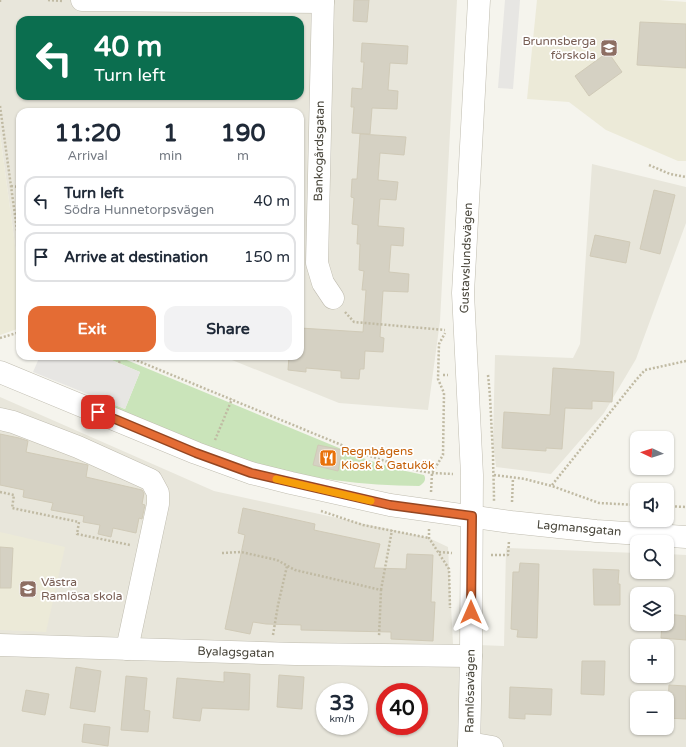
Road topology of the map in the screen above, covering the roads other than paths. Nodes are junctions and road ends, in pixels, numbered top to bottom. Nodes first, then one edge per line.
1 (82, 0) edge
2 (479, 0) edge
3 (323, 1) edge
4 (309, 224) edge
5 (333, 298) road end
6 (0, 372) edge
7 (0, 419) edge
8 (472, 516) junction
9 (686, 537) edge
10 (0, 645) edge
11 (127, 649) junction
12 (471, 656) junction
13 (469, 745) edge
14 (492, 747) edge

1 - 3 street
2 - 8 street, Gustavslundsvägen
3 - 4 street, Bankogårdsgatan
4 - 5 street, Bankogårdsgatan
6 - 8 street, Lagmansgatan
7 - 11 street
8 - 9 street, Lagmansgatan
8 - 12 street, Ramlösavägen
10 - 11 street, Byalagsgatan
11 - 12 street, Byalagsgatan
12 - 13 street, Ramlösavägen
13 - 14 street

